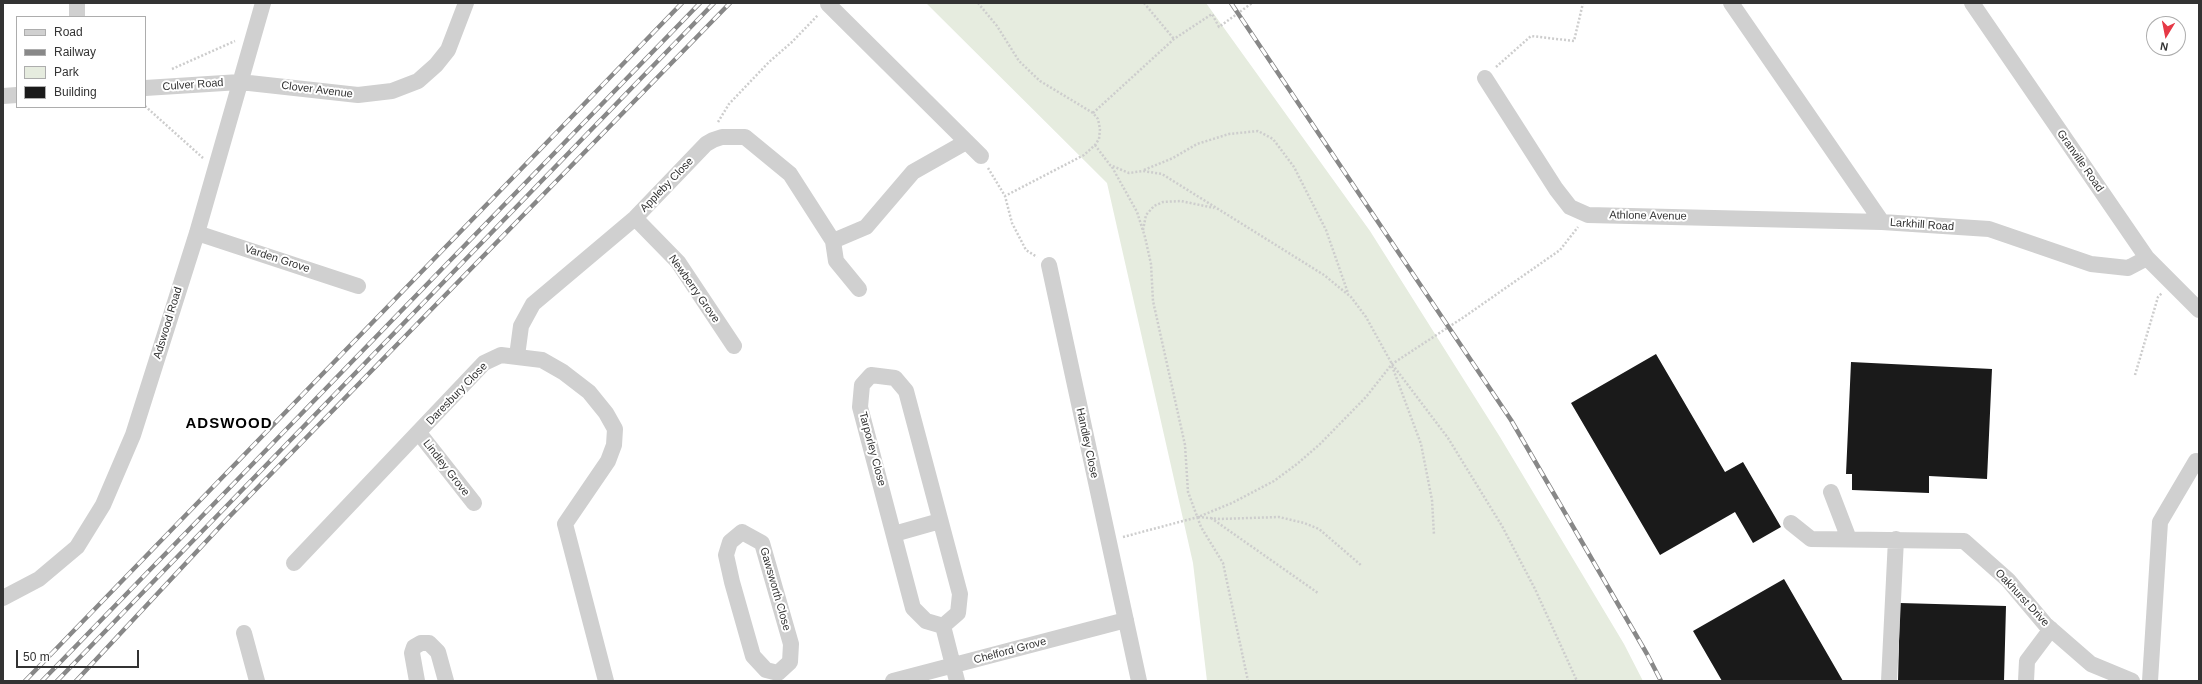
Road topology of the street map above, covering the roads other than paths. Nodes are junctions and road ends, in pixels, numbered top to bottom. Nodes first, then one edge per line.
1 (76, 3) edge
2 (263, 3) edge
3 (466, 3) edge
4 (1731, 3) edge
5 (1972, 3) edge
6 (828, 4) road end
7 (77, 16) edge
8 (1485, 78) road end
9 (240, 82) junction
10 (146, 88) edge
11 (16, 95) edge
12 (3, 96) edge
13 (966, 142) junction
14 (981, 156) road end
15 (635, 218) junction
16 (1882, 222) junction
17 (197, 233) junction
18 (833, 241) junction
19 (2147, 258) junction
20 (1048, 265) road end
21 (358, 286) dead end
22 (859, 289) dead end
23 (2199, 310) edge
24 (734, 346) dead end
25 (517, 356) junction
26 (419, 433) junction
27 (2196, 461) dead end
28 (1831, 492) dead end
29 (474, 503) dead end
30 (940, 521) junction
31 (1791, 524) dead end
32 (894, 534) junction
33 (1849, 539) junction
34 (1896, 539) junction
35 (294, 563) dead end
36 (3, 598) edge
37 (1126, 620) junction
38 (943, 626) junction
39 (2051, 629) junction
40 (244, 633) dead end
41 (954, 673) edge
42 (780, 677) edge
43 (257, 681) edge
44 (417, 681) edge
45 (446, 681) edge
46 (606, 681) edge
47 (893, 681) edge
48 (1139, 681) edge
49 (1889, 681) edge
50 (2026, 681) edge
51 (2132, 681) edge
52 (2150, 681) edge

1 - 7 street
2 - 9 street, Adswood Road
3 - 9 street, Clover Avenue
4 - 16 street, Larkhill Road
5 - 19 street, Granville Road
6 - 13 street
8 - 16 street, Athlone Avenue
9 - 10 street, Culver Road
9 - 17 street, Adswood Road
11 - 12 street
13 - 14 street
13 - 18 street
15 - 18 street, Appleby Close
15 - 24 street, Newberry Grove
15 - 25 street, Appleby Close
16 - 19 street, Larkhill Road
17 - 21 street, Varden Grove
17 - 36 street, Adswood Road
18 - 22 street
19 - 23 street, Granville Road
20 - 37 street, Handley Close
25 - 26 street, Daresbury Close
25 - 46 street, Daresbury Close
26 - 29 street, Lindley Grove
26 - 35 street, Daresbury Close
27 - 52 street
28 - 33 street
30 - 32 street
30 - 32 street, Tarporley Close
30 - 38 street, Tarporley Close
31 - 33 street, Oakhurst Drive
32 - 38 street, Tarporley Close
33 - 34 street, Oakhurst Drive
34 - 39 street, Oakhurst Drive
34 - 49 street
37 - 41 street, Chelford Grove
37 - 48 street, Handley Close
38 - 41 street
39 - 50 street
39 - 51 street, Oakhurst Drive
40 - 43 street
41 - 47 street, Chelford Grove
42 - 42 street, Gawsworth Close
44 - 45 street

